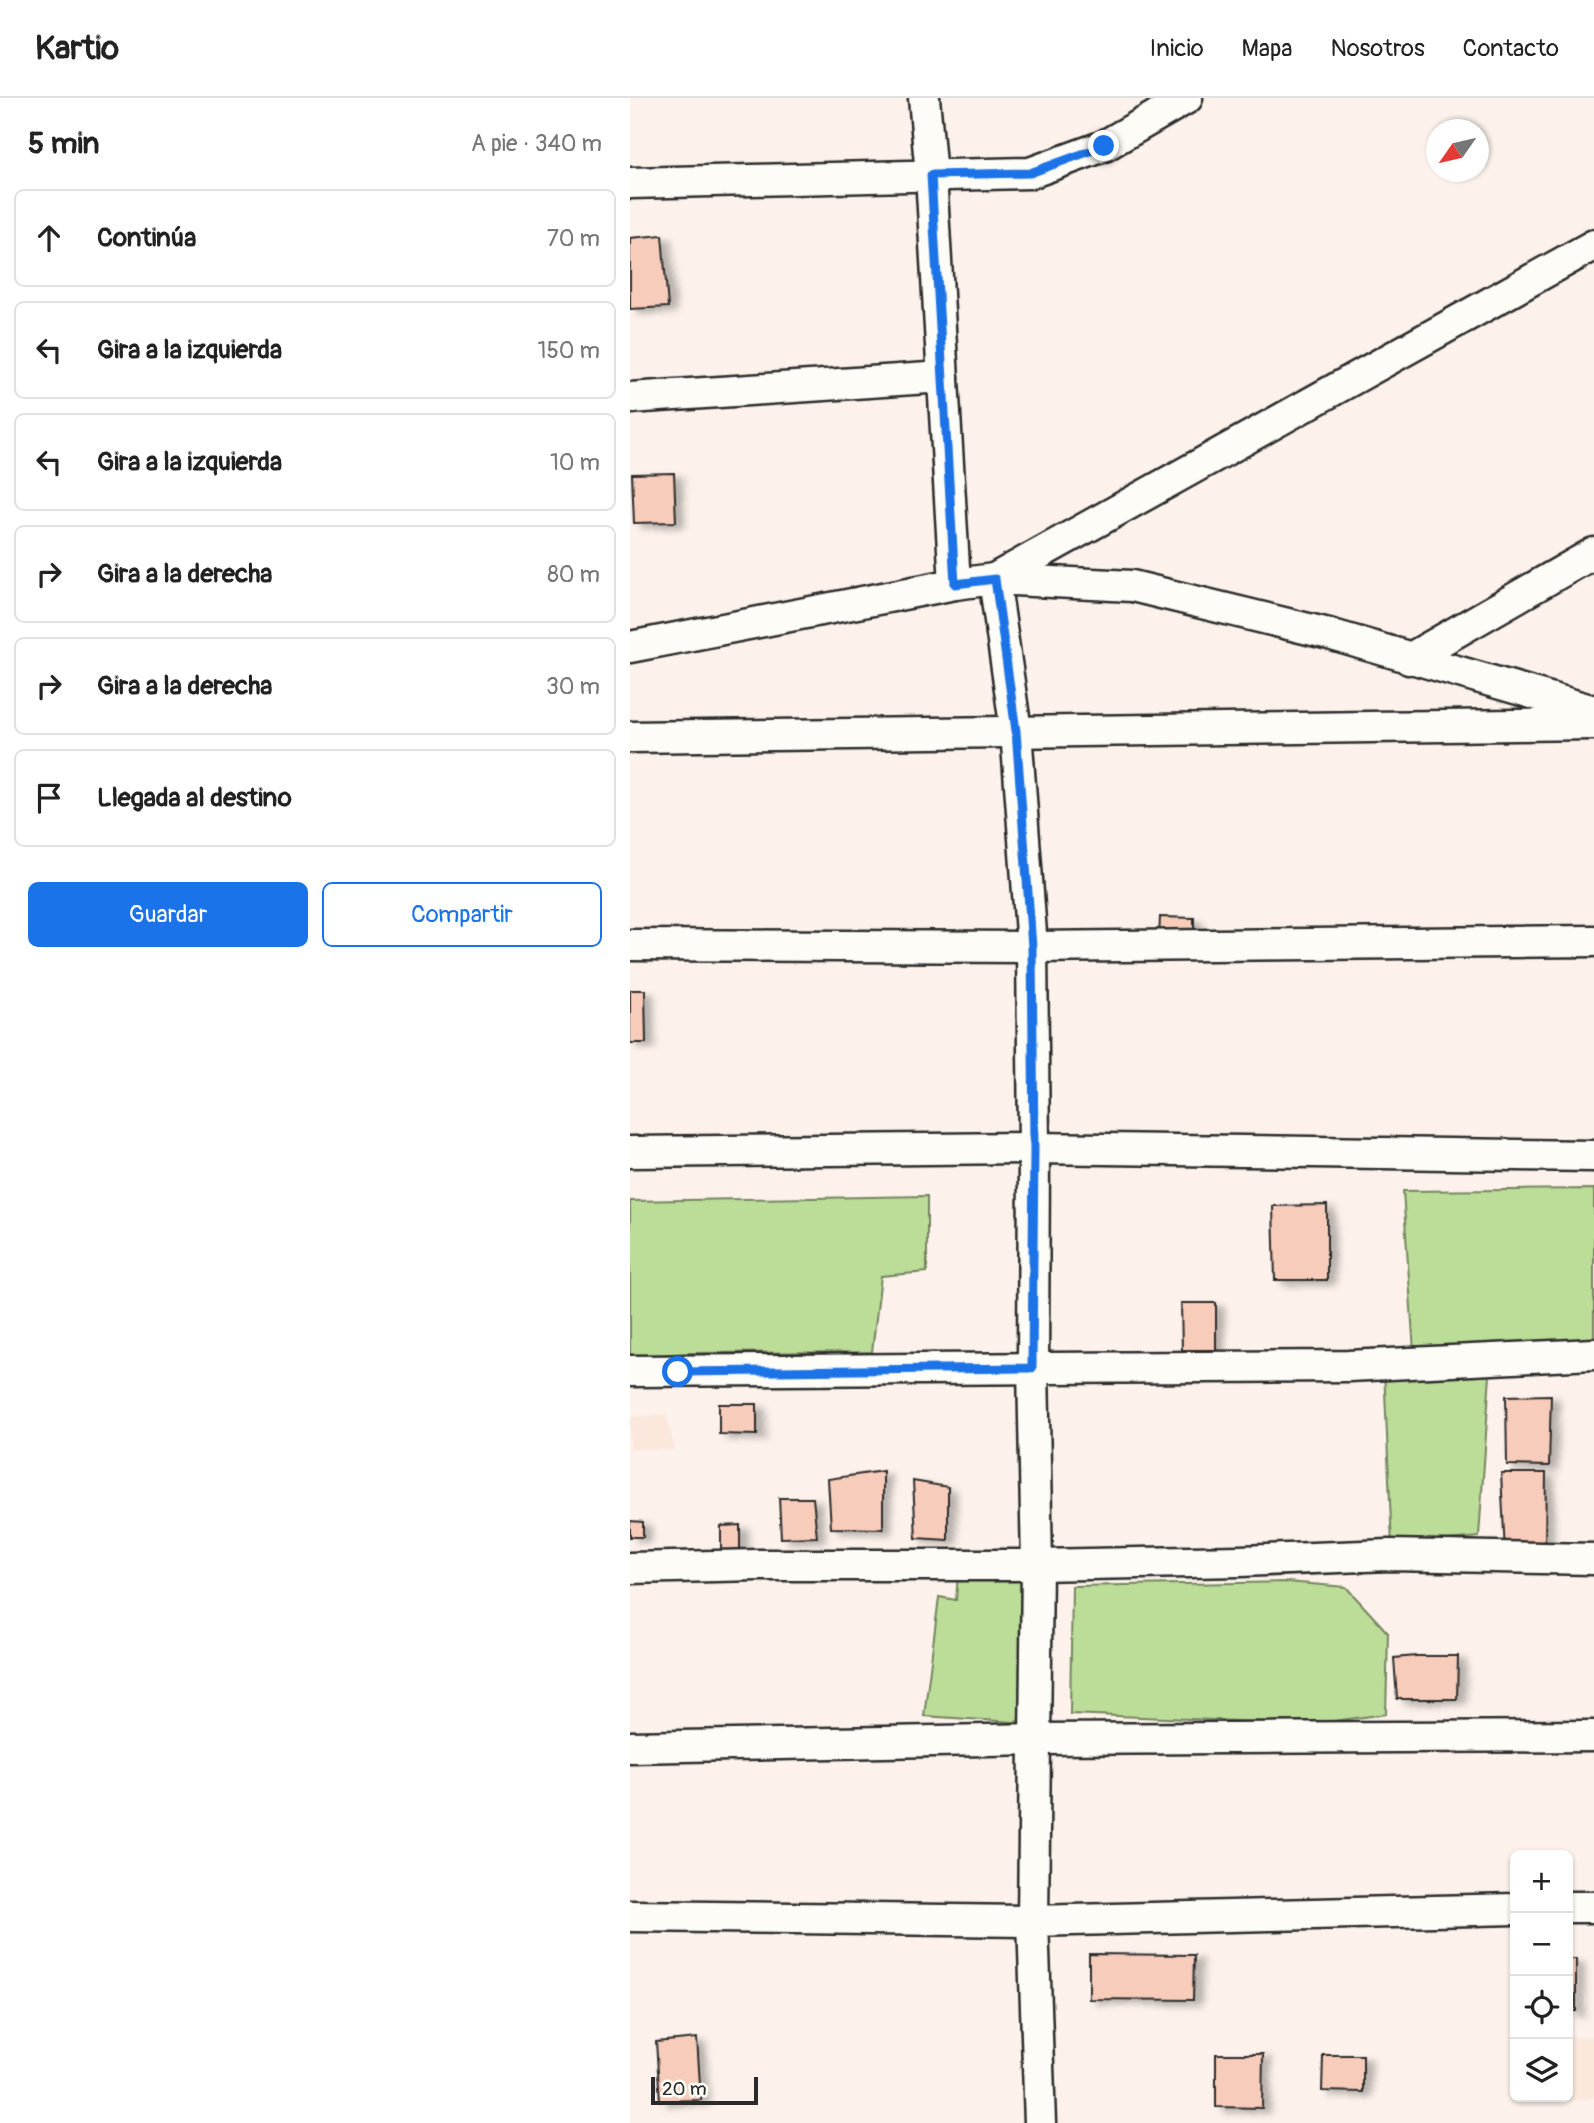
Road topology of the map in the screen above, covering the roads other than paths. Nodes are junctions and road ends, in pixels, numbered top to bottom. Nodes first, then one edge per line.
1 (924, 98) edge
2 (1187, 98) edge
3 (931, 175) junction
4 (630, 183) edge
5 (1594, 245) edge
6 (943, 377) junction
7 (630, 398) edge
8 (1594, 553) edge
9 (995, 579) junction
10 (955, 584) junction
11 (630, 647) edge
12 (1409, 659) junction
13 (1594, 711) edge
14 (1594, 724) edge
15 (1016, 731) junction
16 (630, 737) edge
17 (1594, 942) edge
18 (630, 945) edge
19 (1032, 947) junction
20 (1034, 1148) junction
21 (630, 1152) edge
22 (1594, 1156) edge
23 (1594, 1354) edge
24 (1032, 1368) junction
25 (630, 1371) edge
26 (1594, 1559) edge
27 (1037, 1564) junction
28 (630, 1568) edge
29 (1594, 1736) edge
30 (1034, 1739) junction
31 (630, 1747) edge
32 (1594, 1906) edge
33 (1573, 1907) edge
34 (1510, 1909) edge
35 (630, 1916) edge
36 (1033, 1921) junction
37 (1040, 2123) edge

1 - 3 street
2 - 3 street
3 - 4 street
3 - 6 street
5 - 9 street
6 - 7 street
6 - 10 street
8 - 12 street
9 - 10 street
9 - 12 street
9 - 15 street
10 - 11 street
12 - 13 street
14 - 15 street
15 - 16 street
15 - 19 street
17 - 19 street
18 - 19 street
19 - 20 street
20 - 21 street
20 - 22 street
20 - 24 street
23 - 24 street
24 - 25 street
24 - 27 street
26 - 27 street
27 - 28 street
27 - 30 street
29 - 30 street
30 - 31 street
30 - 36 street
32 - 33 street
34 - 36 street
35 - 36 street
36 - 37 street

